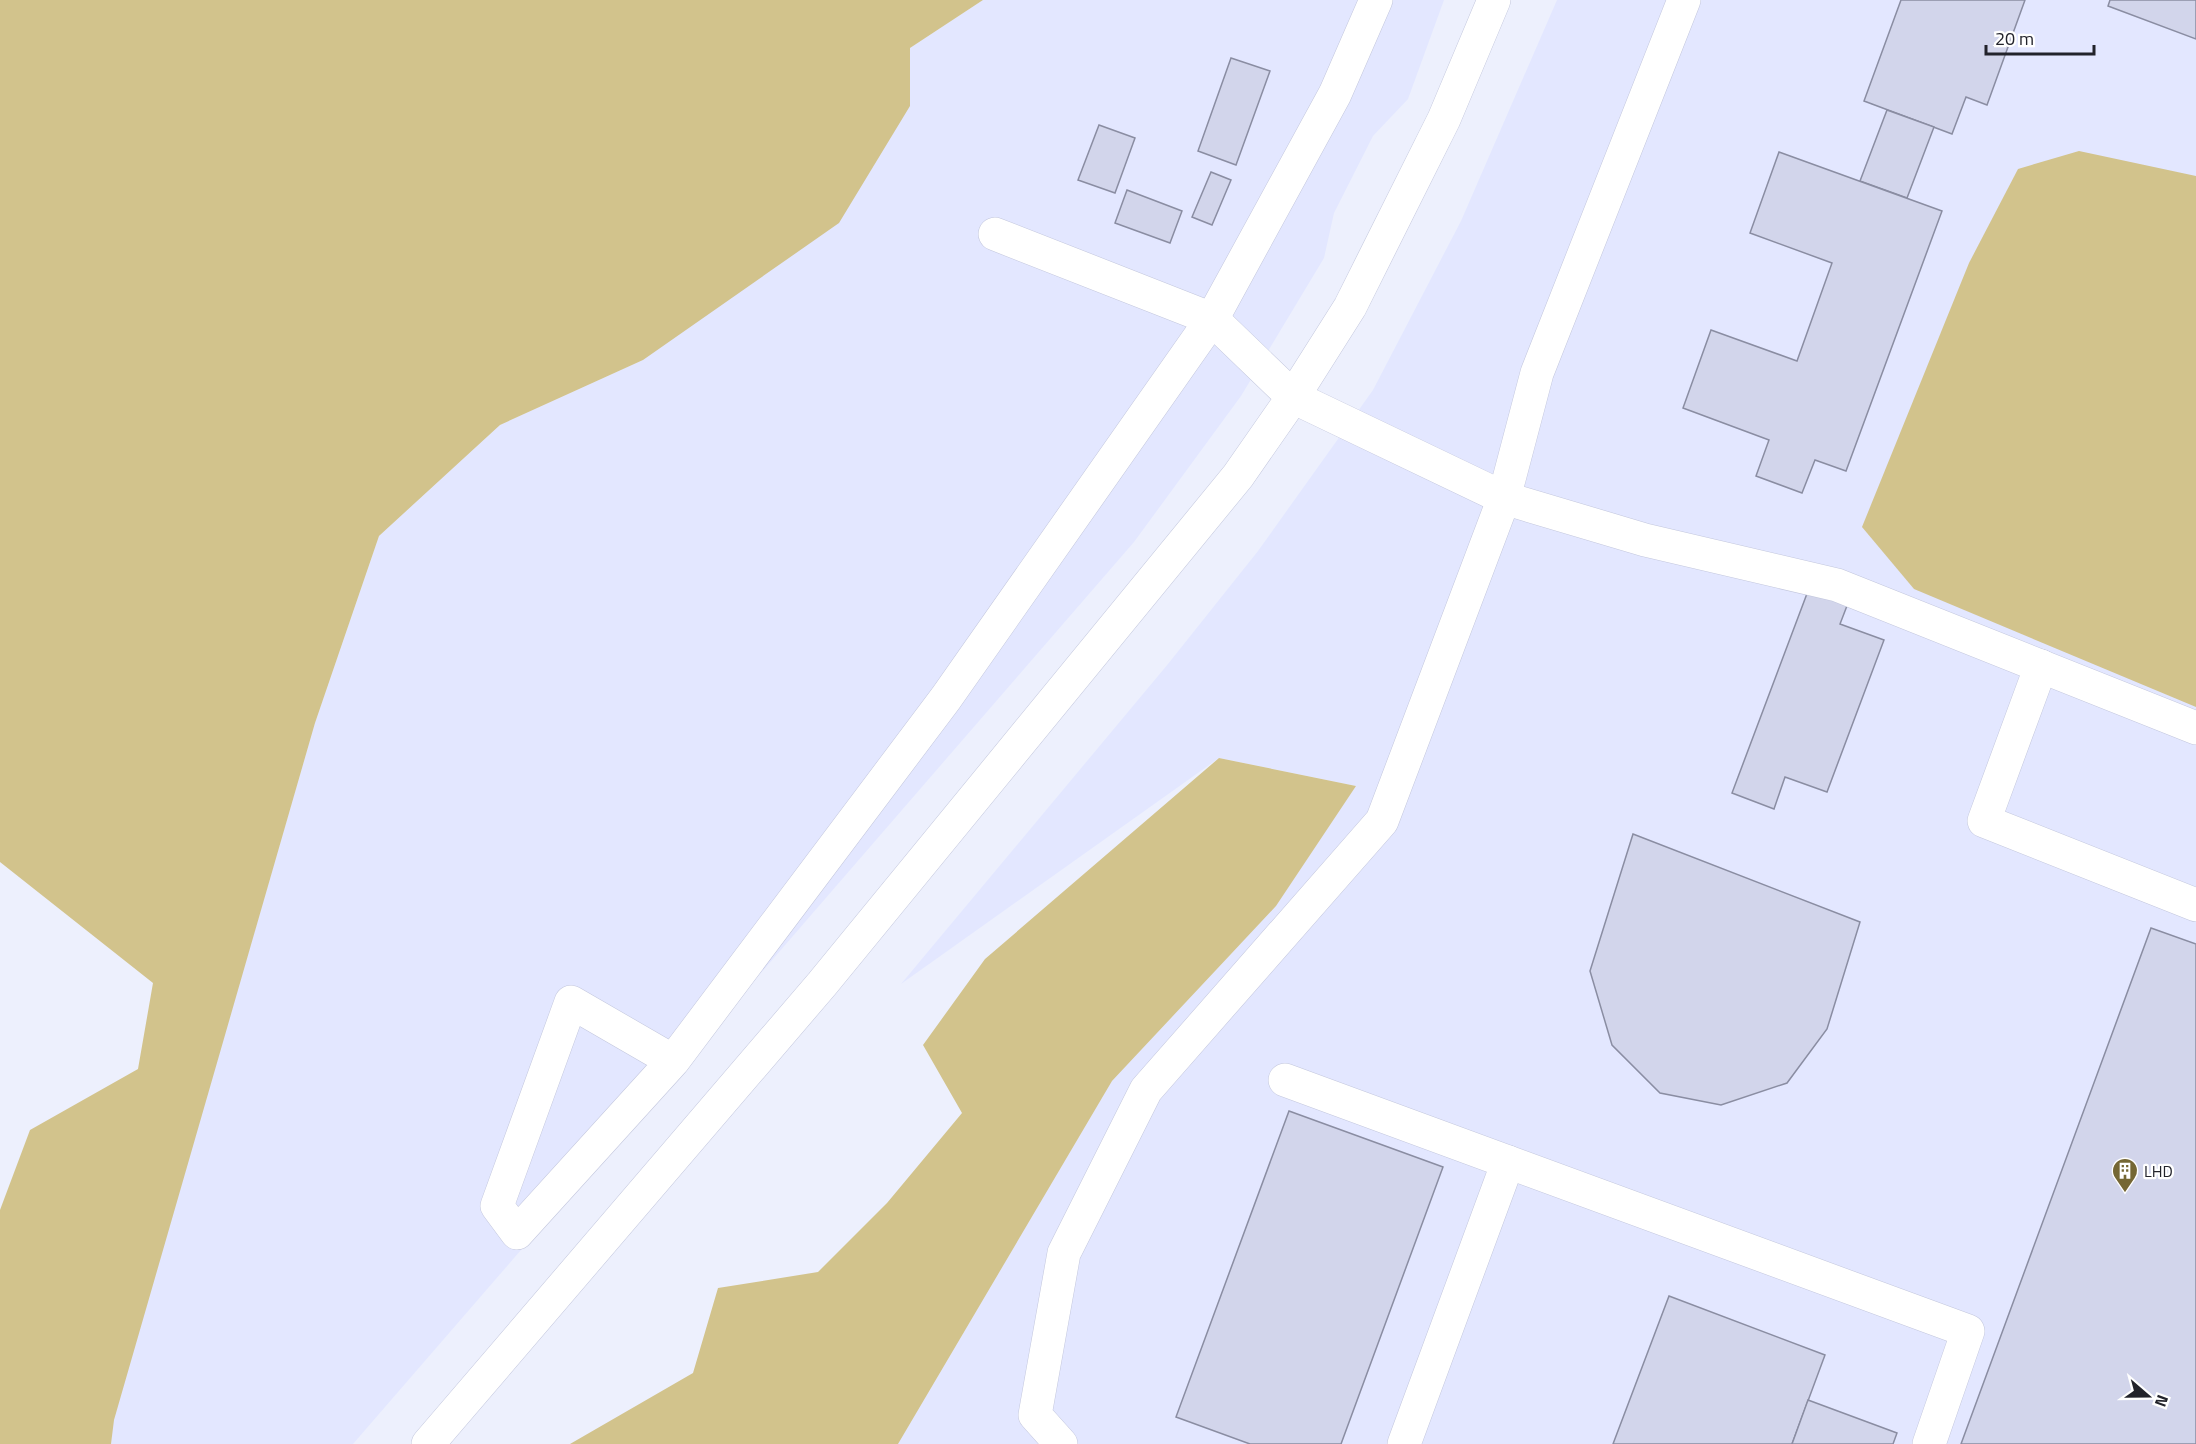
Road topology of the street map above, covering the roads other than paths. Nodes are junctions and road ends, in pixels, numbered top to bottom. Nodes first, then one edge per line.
1 (1376, 0) edge
2 (1494, 0) edge
3 (1679, 1) edge
4 (995, 234) dead end
5 (1212, 319) junction
6 (1293, 397) junction
7 (1504, 498) junction
8 (2042, 666) junction
9 (2196, 728) edge
10 (2196, 905) edge
11 (673, 1061) junction
12 (1285, 1080) dead end
13 (1508, 1162) junction
14 (428, 1444) edge
15 (1061, 1444) edge
16 (1404, 1444) edge
17 (1929, 1444) edge

1 - 5 street
2 - 6 street
3 - 7 street
4 - 5 street
5 - 6 street
5 - 11 street
6 - 7 street
6 - 14 street
7 - 8 street
7 - 15 street
8 - 9 street
8 - 10 street
11 - 11 street
12 - 13 street
13 - 16 street
13 - 17 street

